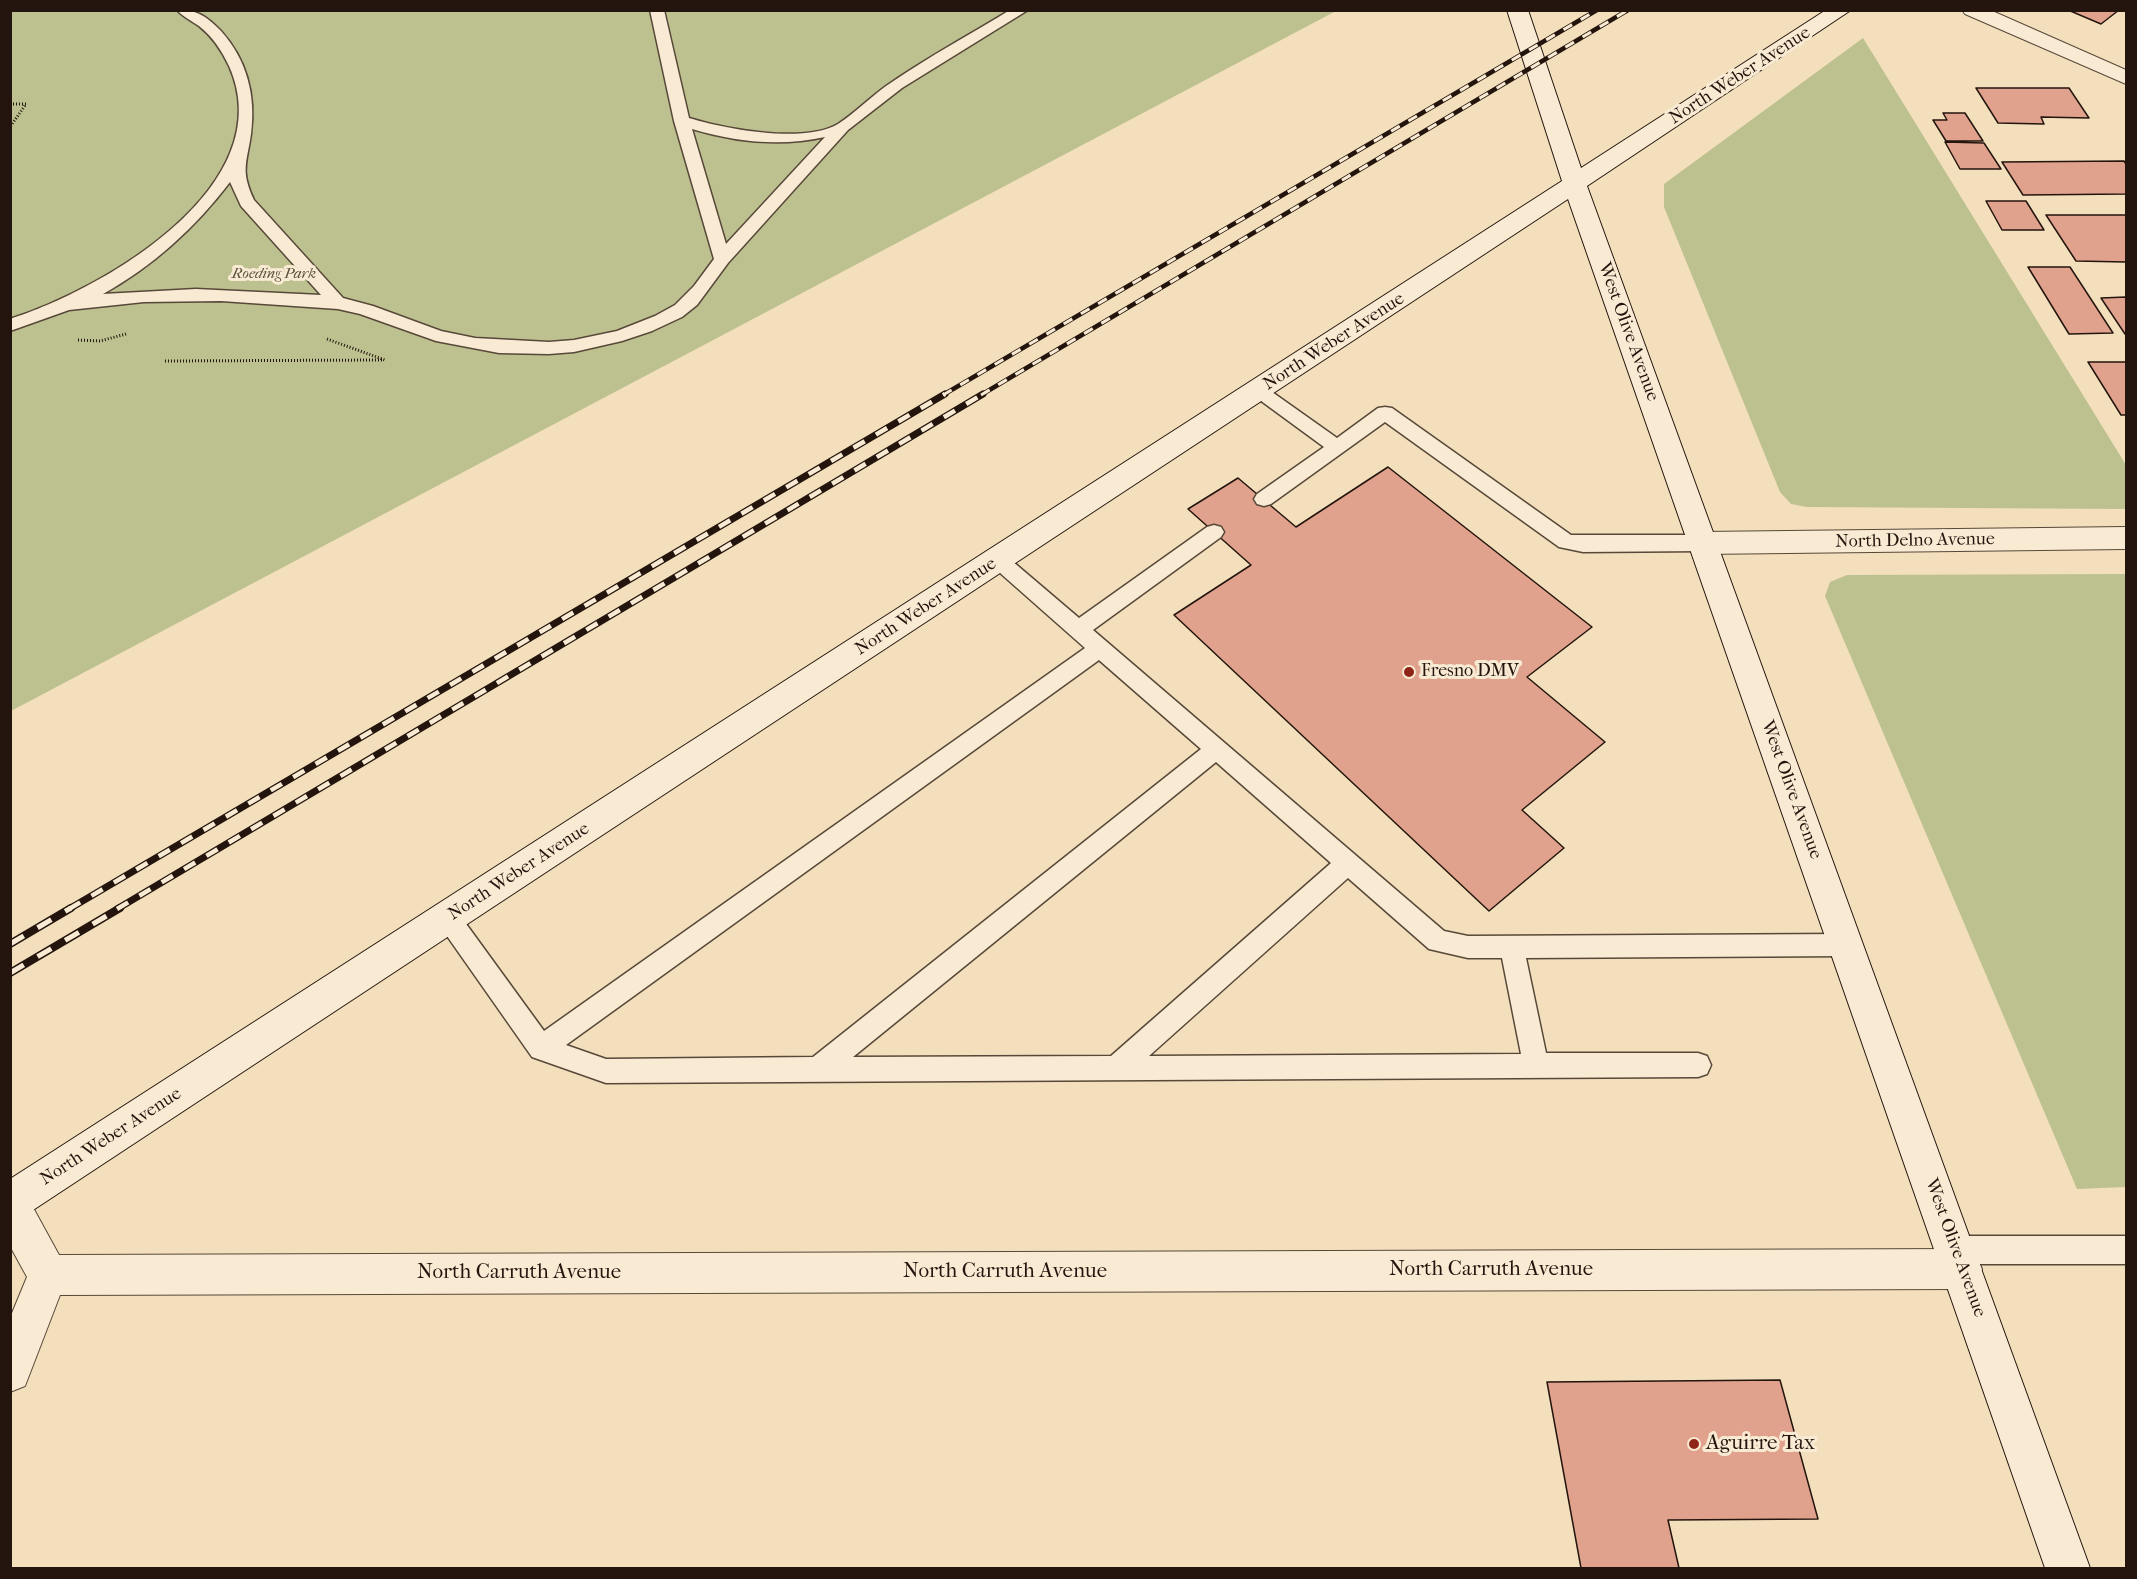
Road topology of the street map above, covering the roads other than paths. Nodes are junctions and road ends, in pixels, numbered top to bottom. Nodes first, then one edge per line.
1 (184, 10) edge
2 (657, 10) edge
3 (1021, 10) edge
4 (1517, 10) edge
5 (1841, 10) edge
6 (1972, 10) edge
7 (2127, 78) edge
8 (682, 121) junction
9 (843, 127) junction
10 (237, 160) junction
11 (1575, 185) junction
12 (722, 260) junction
13 (337, 302) junction
14 (66, 305) junction
15 (10, 324) edge
16 (1259, 391) junction
17 (1337, 447) junction
18 (1263, 499) dead end
19 (1214, 532) dead end
20 (2127, 538) edge
21 (1703, 543) junction
22 (998, 560) junction
23 (1078, 629) junction
24 (1100, 648) junction
25 (1216, 749) junction
26 (1348, 863) junction
27 (448, 918) junction
28 (1846, 945) junction
29 (1512, 947) junction
30 (541, 1048) junction
31 (1698, 1065) dead end
32 (1536, 1066) junction
33 (1116, 1068) junction
34 (819, 1069) junction
35 (10, 1204) edge
36 (2127, 1250) edge
37 (1959, 1259) junction
38 (48, 1275) junction
39 (10, 1371) edge
40 (2068, 1569) edge

1 - 10 lane
2 - 8 lane
3 - 9 lane
4 - 11 street, West Olive Avenue
5 - 11 street, North Weber Avenue
6 - 7 street
8 - 9 lane
8 - 12 lane
9 - 12 lane
10 - 13 lane
10 - 14 lane
11 - 16 street, North Weber Avenue
11 - 21 street, West Olive Avenue
12 - 13 lane
13 - 14 lane
14 - 15 lane
16 - 17 lane
16 - 22 street, North Weber Avenue
17 - 18 lane
17 - 21 lane
19 - 23 lane
20 - 21 street, North Delno Avenue
21 - 28 street, West Olive Avenue
22 - 23 lane
22 - 27 street, North Weber Avenue
23 - 24 lane
24 - 25 lane
24 - 30 lane
25 - 26 lane
25 - 34 lane
26 - 29 lane
26 - 33 lane
27 - 30 lane
27 - 35 street, North Weber Avenue
28 - 29 lane
28 - 37 street, West Olive Avenue
29 - 32 lane
30 - 34 lane
31 - 32 lane
32 - 33 lane
33 - 34 lane
35 - 38 street
36 - 37 lane
37 - 38 street, North Carruth Avenue
37 - 40 street, West Olive Avenue
38 - 39 street

